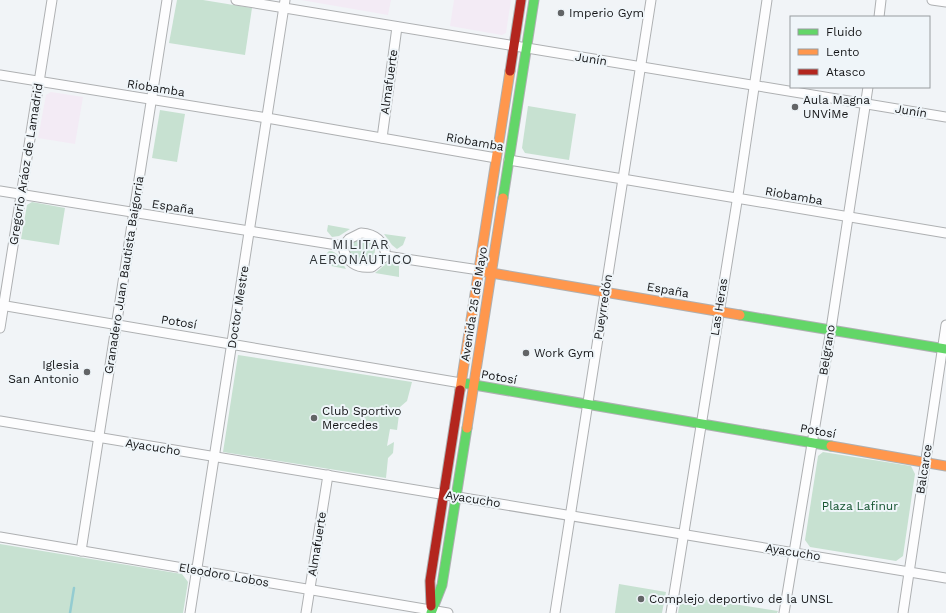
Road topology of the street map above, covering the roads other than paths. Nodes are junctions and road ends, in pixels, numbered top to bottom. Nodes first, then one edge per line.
1 (52, 0) edge
2 (167, 0) edge
3 (236, 0) edge
4 (521, 0) edge
5 (534, 0) edge
6 (651, 0) edge
7 (767, 0) edge
8 (881, 0) edge
9 (932, 0) edge
10 (946, 2) edge
11 (285, 4) edge
12 (879, 16) edge
13 (397, 27) junction
14 (514, 47) junction
15 (526, 49) junction
16 (641, 66) junction
17 (0, 75) edge
18 (40, 81) junction
19 (755, 85) junction
20 (868, 88) edge
21 (152, 100) junction
22 (866, 104) junction
23 (946, 117) edge
24 (267, 118) junction
25 (382, 138) junction
26 (496, 158) junction
27 (509, 160) junction
28 (623, 180) junction
29 (0, 191) edge
30 (22, 195) junction
31 (737, 199) junction
32 (134, 213) junction
33 (848, 217) junction
34 (250, 231) junction
35 (946, 233) edge
36 (343, 246) junction
37 (386, 256) junction
38 (479, 270) junction
39 (491, 272) junction
40 (606, 291) junction
41 (2, 306) edge
42 (718, 311) junction
43 (117, 324) junction
44 (946, 325) edge
45 (0, 328) edge
46 (831, 329) junction
47 (232, 344) junction
48 (944, 348) edge
49 (461, 382) junction
50 (473, 385) junction
51 (588, 404) junction
52 (0, 421) edge
53 (702, 423) junction
54 (99, 438) junction
55 (812, 443) junction
56 (214, 457) junction
57 (925, 462) junction
58 (946, 466) edge
59 (328, 475) junction
60 (443, 494) junction
61 (456, 496) junction
62 (571, 516) junction
63 (684, 536) junction
64 (0, 537) edge
65 (82, 551) junction
66 (794, 552) junction
67 (197, 570) junction
68 (908, 572) junction
69 (946, 578) edge
70 (310, 590) junction
71 (431, 612) edge
72 (190, 613) edge
73 (306, 613) edge
74 (448, 613) edge
75 (556, 613) edge
76 (671, 613) edge
77 (784, 613) edge
78 (903, 613) edge

1 - 18 street, Gregorio Aráoz de Lamadrid
2 - 21 street, Granadero Juan Bautista Baigorria
3 - 11 street, Junín
4 - 14 main road, Avenida 25 de Mayo
5 - 15 main road, Avenida 25 de Mayo
6 - 16 street, Pueyrredón
7 - 19 street, Las Heras
8 - 12 street
9 - 10 street
11 - 13 street, Junín
11 - 24 street, Doctor Mestre
13 - 14 street, Junín
13 - 25 street, Almafuerte
14 - 15 street, Junín
14 - 26 main road, Avenida 25 de Mayo
15 - 16 street, Junín
15 - 27 main road, Avenida 25 de Mayo
16 - 19 street, Junín
16 - 28 street, Pueyrredón
17 - 18 street, Riobamba
18 - 21 street, Riobamba
18 - 30 street, Gregorio Aráoz de Lamadrid
19 - 22 street, Junín
19 - 31 street, Las Heras
20 - 22 street, Belgrano
21 - 24 street, Riobamba
21 - 32 street, Granadero Juan Bautista Baigorria
22 - 23 street, Junín
22 - 33 street, Belgrano
24 - 25 street, Riobamba
24 - 34 street, Doctor Mestre
25 - 26 street, Riobamba
26 - 27 main road, Riobamba
26 - 38 main road, Avenida 25 de Mayo
27 - 28 street, Riobamba
27 - 39 main road, Avenida 25 de Mayo
28 - 31 street, Riobamba
28 - 40 street, Pueyrredón
29 - 30 street, España
30 - 32 street, España
30 - 41 street, Gregorio Aráoz de Lamadrid
31 - 33 street, Riobamba
31 - 42 street, Las Heras
32 - 34 street, España
32 - 43 street, Granadero Juan Bautista Baigorria
33 - 35 street, Riobamba
33 - 46 street, Belgrano
34 - 36 street, España
34 - 47 street, Doctor Mestre
36 - 37 street
36 - 37 street
37 - 38 street, España
38 - 39 main road, España
38 - 49 main road, Avenida 25 de Mayo
39 - 40 main road, España
39 - 50 main road, Avenida 25 de Mayo
40 - 42 main road, España
40 - 51 street, Pueyrredón
41 - 43 street, Potosí
41 - 45 street, Gregorio Aráoz de Lamadrid
42 - 46 main road, España
42 - 53 street, Las Heras
43 - 47 street, Potosí
43 - 54 street, Granadero Juan Bautista Baigorria
44 - 48 street, Balcarce
46 - 48 main road, España
46 - 55 street, Belgrano
47 - 49 street, Potosí
47 - 56 street, Doctor Mestre
48 - 57 street, Balcarce
49 - 50 main road, Potosí
49 - 60 main road, Avenida 25 de Mayo
50 - 51 main road, Potosí
50 - 61 main road, Avenida 25 de Mayo
51 - 53 main road, Potosí
51 - 62 street, Pueyrredón
52 - 54 street, Ayacucho
53 - 55 main road, Potosí
53 - 63 street, Las Heras
54 - 56 street, Ayacucho
54 - 65 street, Granadero Juan Bautista Baigorria
55 - 57 main road, Potosí
55 - 66 street, Belgrano
56 - 59 street, Ayacucho
56 - 67 street, Doctor Mestre
57 - 58 main road, Potosí
57 - 68 street, Balcarce
59 - 60 street, Ayacucho
59 - 70 street, Almafuerte
60 - 61 street, Ayacucho
60 - 71 main road, Avenida 25 de Mayo
61 - 62 street, Ayacucho
61 - 71 main road, Avenida 25 de Mayo
62 - 63 street, Ayacucho
62 - 75 street, Pueyrredón
63 - 66 street, Ayacucho
63 - 76 street, Las Heras
64 - 65 street, Eleodoro Lobos
65 - 67 street, Eleodoro Lobos
66 - 68 street, Ayacucho
66 - 77 street, Belgrano
67 - 70 street, Eleodoro Lobos
67 - 72 street, Doctor Mestre
68 - 69 street, Ayacucho
68 - 78 street, Balcarce
70 - 71 street, Eleodoro Lobos
70 - 73 street, Almafuerte
71 - 74 street, Eleodoro Lobos

